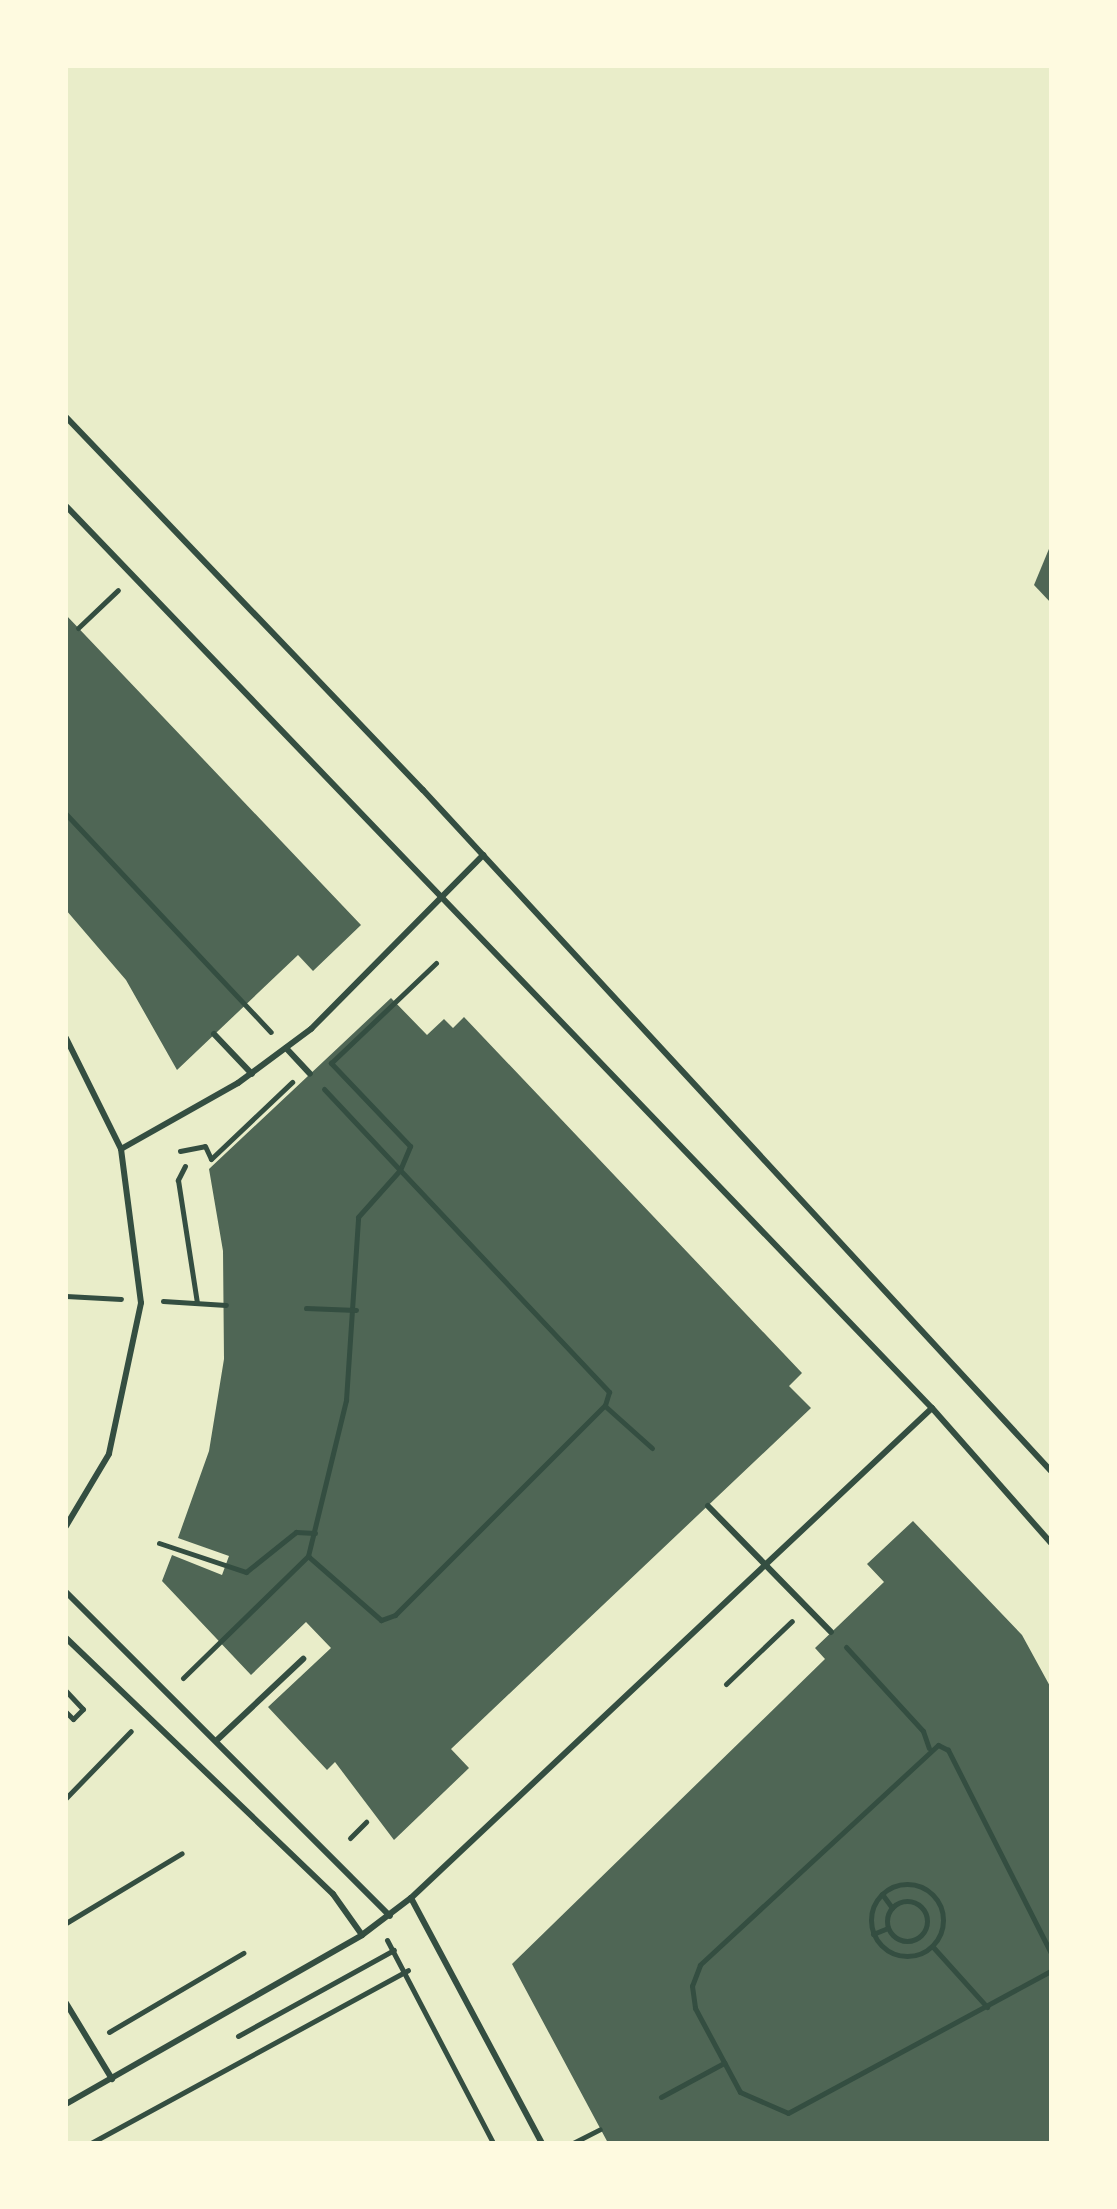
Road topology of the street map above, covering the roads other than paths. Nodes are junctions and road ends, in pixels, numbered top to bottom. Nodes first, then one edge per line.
1 (66, 417) edge
2 (66, 506) edge
3 (483, 855) junction
4 (443, 895) junction
5 (214, 1034) dead end
6 (66, 1038) edge
7 (286, 1048) junction
8 (308, 1072) road end
9 (252, 1074) junction
10 (121, 1149) junction
11 (932, 1408) junction
12 (1051, 1471) edge
13 (708, 1506) dead end
14 (66, 1526) edge
15 (1051, 1543) edge
16 (66, 1592) edge
17 (831, 1632) road end
18 (66, 1638) edge
19 (303, 1659) dead end
20 (216, 1741) junction
21 (411, 1898) junction
22 (390, 1916) junction
23 (362, 1935) junction
24 (66, 2003) edge
25 (112, 2079) junction
26 (66, 2104) edge
27 (542, 2143) edge

1 - 3 lane
2 - 4 lane
3 - 4 lane
3 - 12 lane
4 - 7 lane
4 - 11 lane
5 - 9 lane
6 - 10 lane
7 - 8 lane
7 - 9 lane
9 - 10 lane
10 - 14 lane
11 - 15 lane
11 - 21 lane
13 - 17 lane
16 - 20 lane
18 - 23 lane
19 - 20 lane
20 - 22 lane
21 - 22 lane
21 - 27 lane
22 - 23 lane
23 - 25 lane
24 - 25 lane
25 - 26 lane

